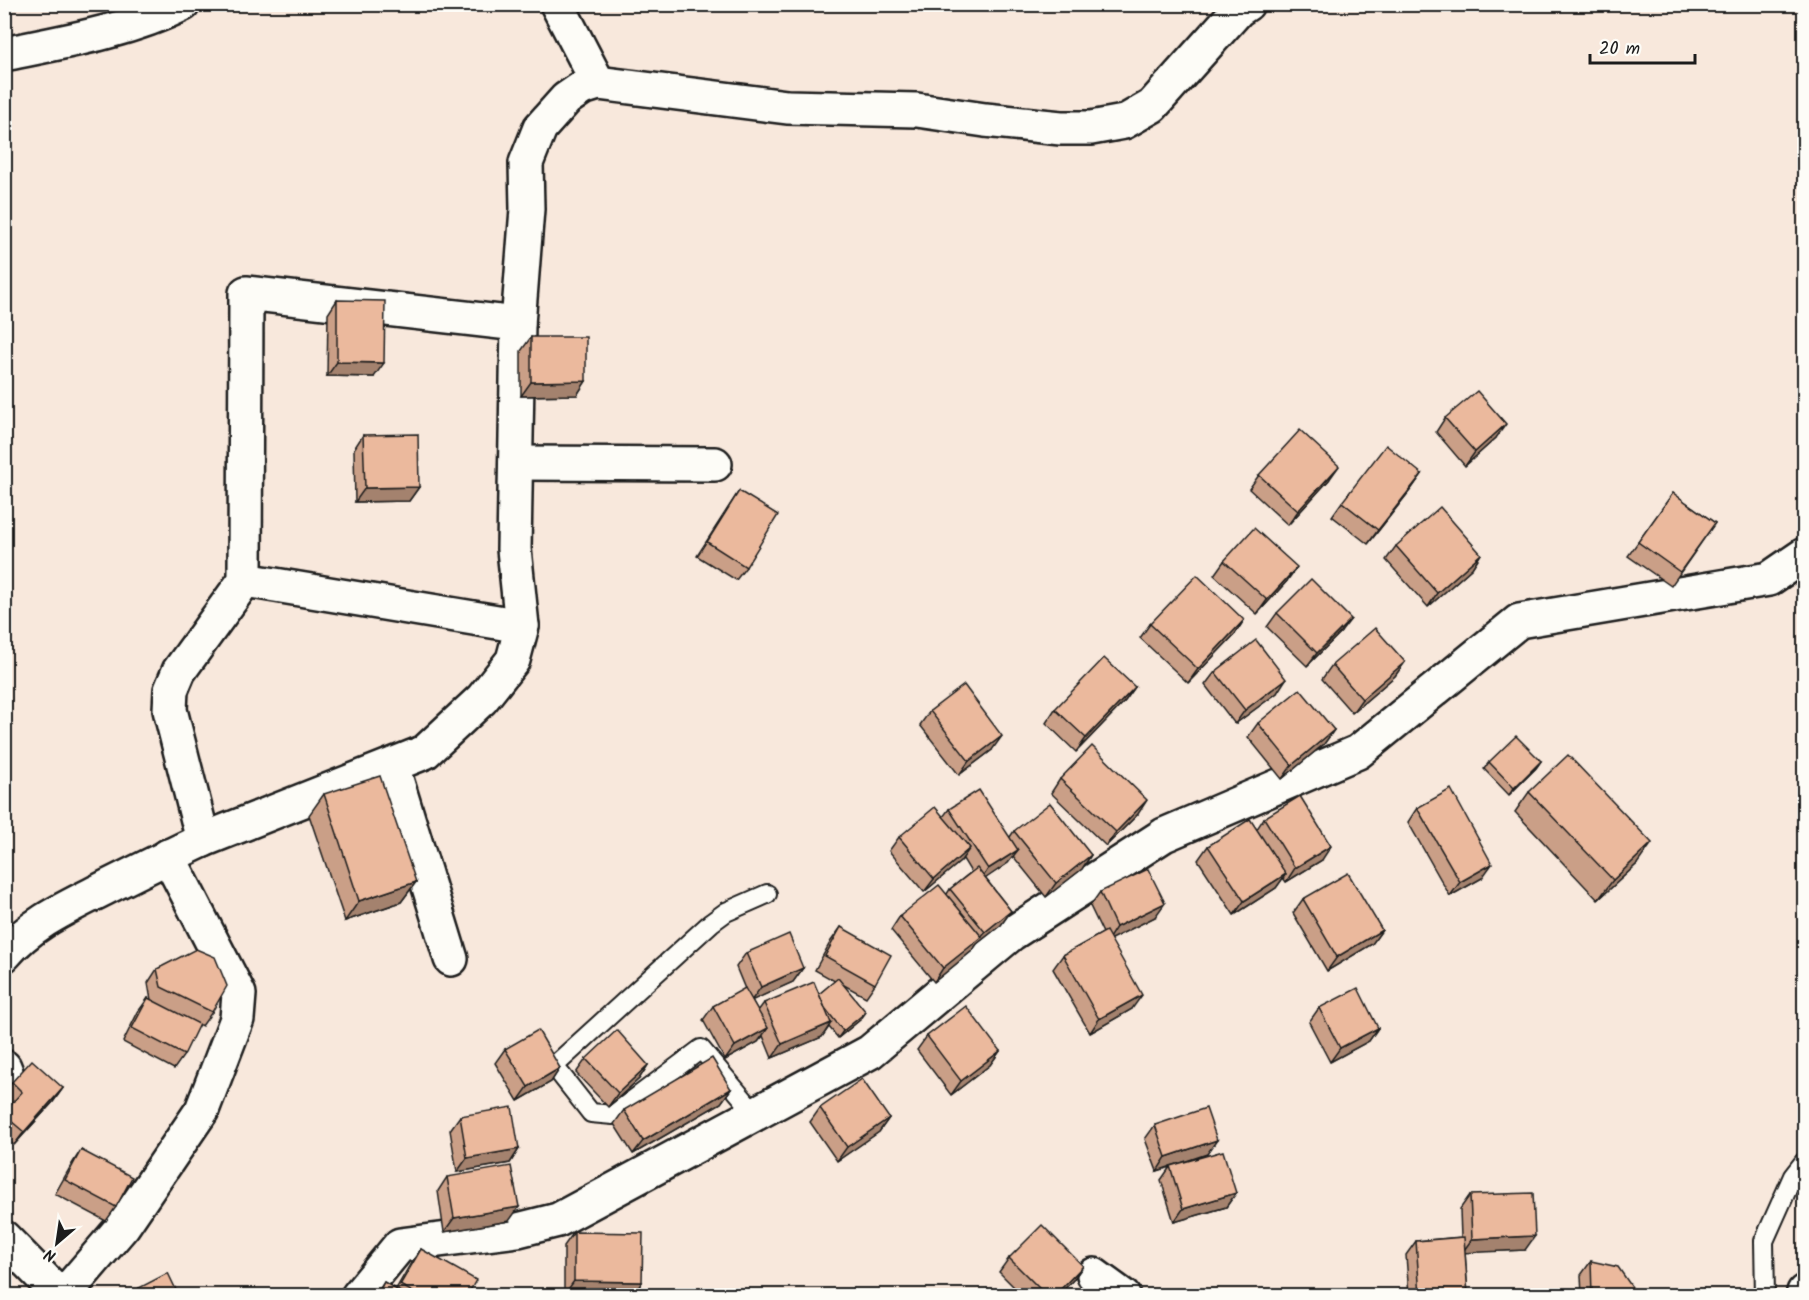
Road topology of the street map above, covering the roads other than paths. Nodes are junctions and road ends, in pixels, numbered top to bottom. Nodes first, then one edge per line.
1 (183, 4) edge
2 (557, 4) edge
3 (1246, 4) edge
4 (4, 54) edge
5 (598, 83) junction
6 (518, 324) junction
7 (516, 463) junction
8 (715, 464) dead end
9 (1804, 555) edge
10 (245, 580) junction
11 (522, 626) junction
12 (392, 766) junction
13 (203, 840) junction
14 (168, 856) junction
15 (767, 894) dead end
16 (4, 955) edge
17 (451, 959) dead end
18 (4, 1067) edge
19 (4, 1082) edge
20 (756, 1114) junction
21 (1804, 1162) edge
22 (4, 1239) edge
23 (1094, 1275) dead end
24 (62, 1296) edge
25 (358, 1296) edge
26 (1124, 1296) edge
27 (1765, 1296) edge

1 - 4 street
2 - 5 street
3 - 5 street
5 - 6 street
6 - 7 street
6 - 10 street
7 - 8 street
7 - 11 street
9 - 20 street
10 - 11 street
10 - 13 street
11 - 12 street
12 - 13 street
12 - 17 street
13 - 14 street
14 - 16 street
14 - 24 street
15 - 20 lane
18 - 19 street
20 - 25 street
21 - 27 lane
22 - 24 street
23 - 26 street

